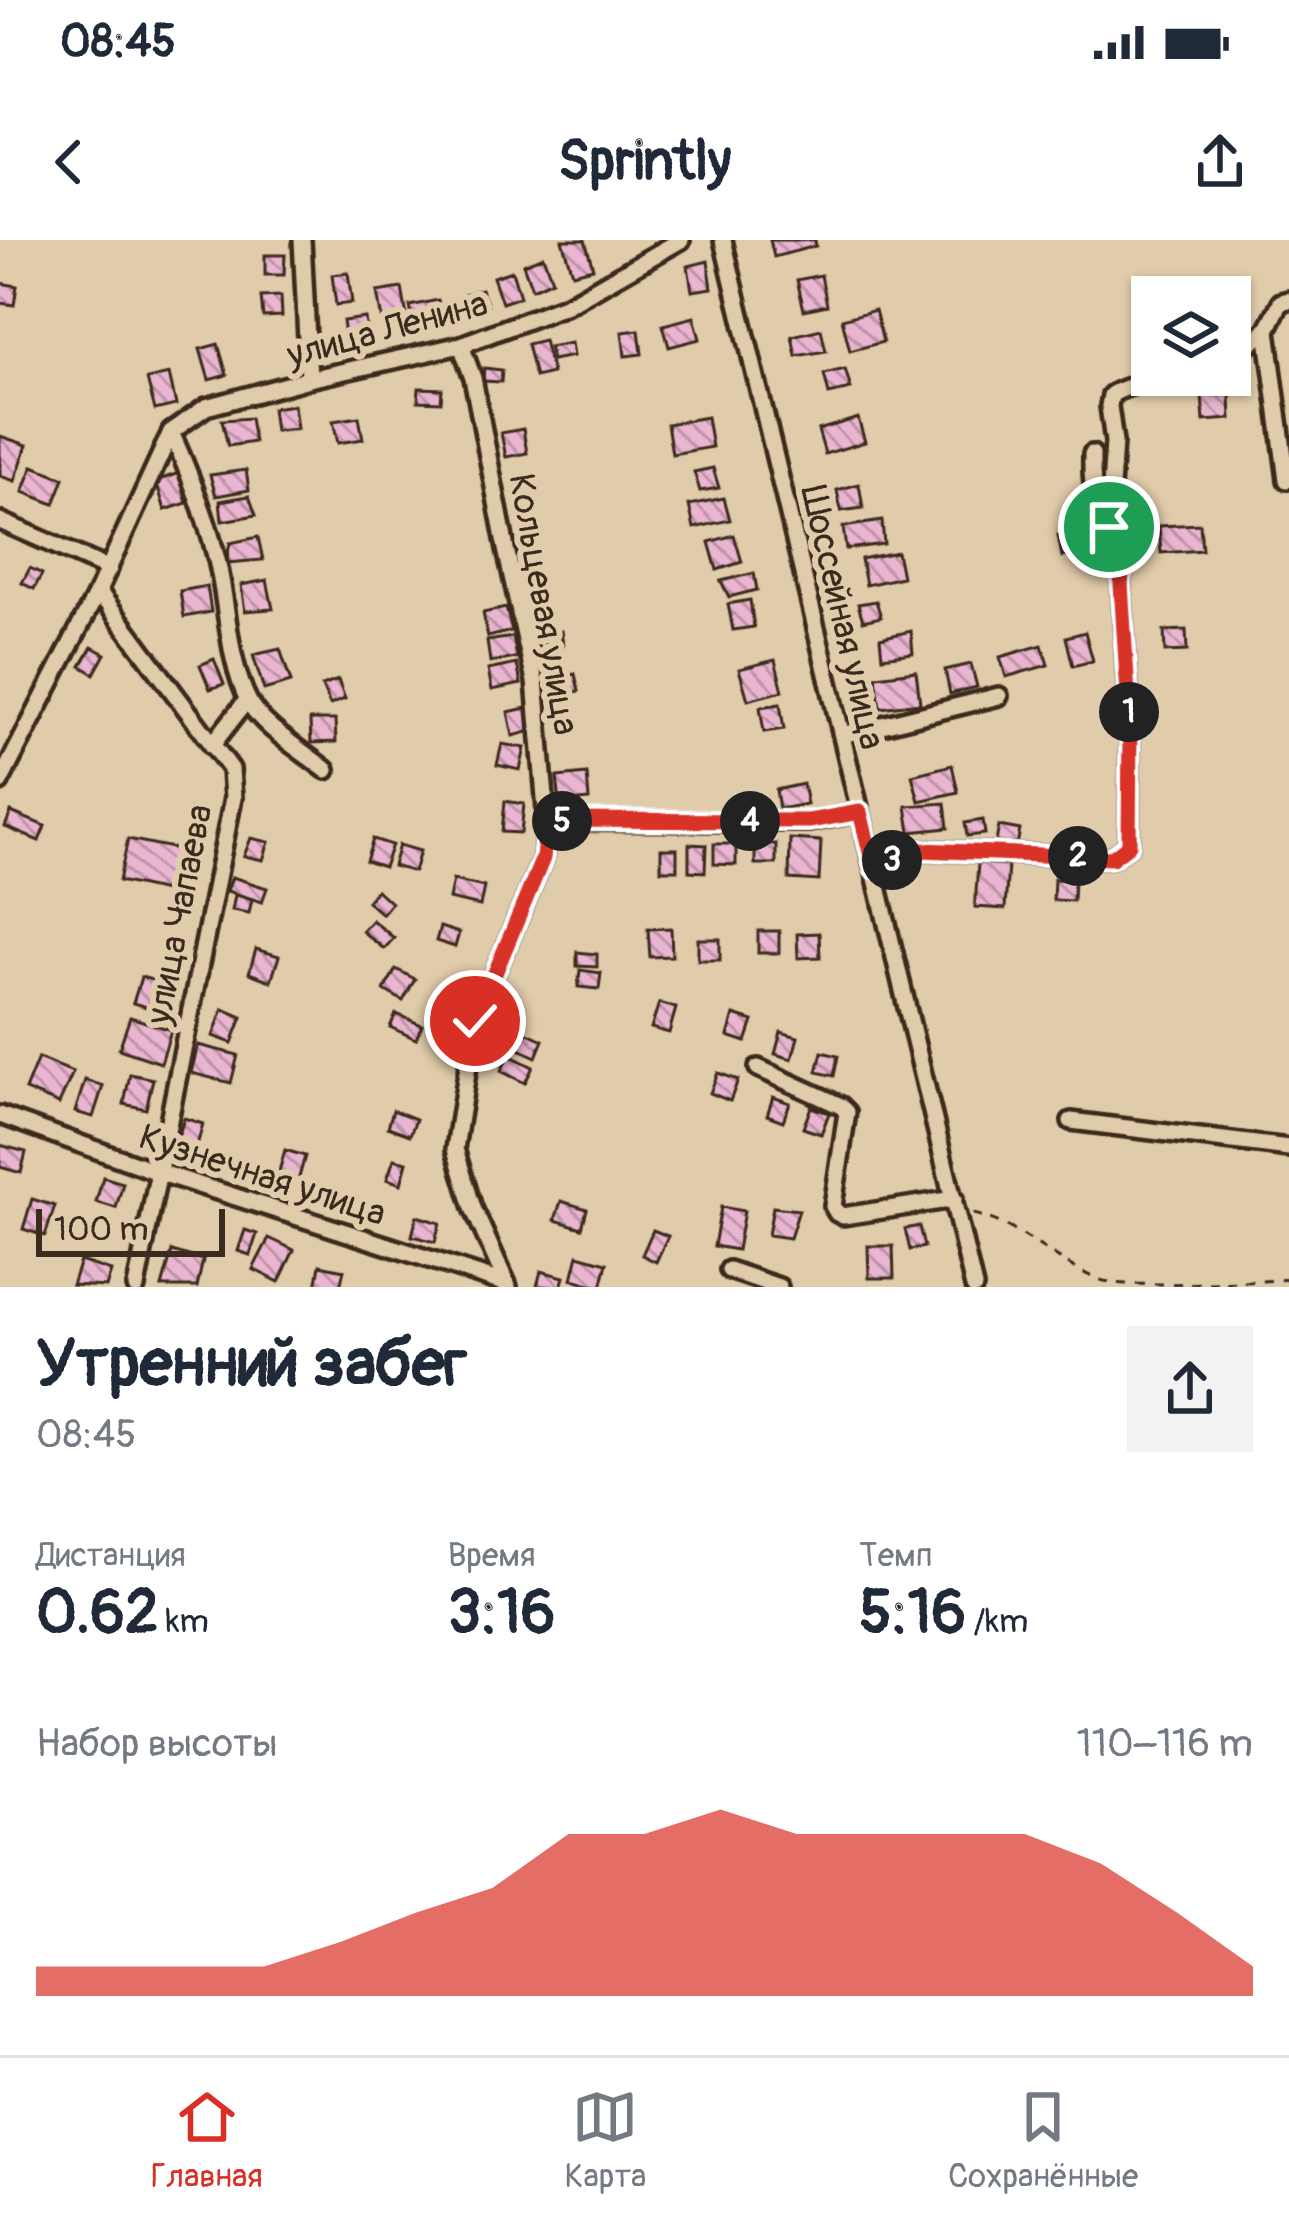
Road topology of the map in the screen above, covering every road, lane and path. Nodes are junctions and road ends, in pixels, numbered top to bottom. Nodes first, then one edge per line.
1 (302, 240) edge
2 (681, 240) edge
3 (723, 240) edge
4 (1289, 300) edge
5 (1268, 330) junction
6 (1251, 343) edge
7 (461, 345) junction
8 (309, 380) junction
9 (1131, 386) edge
10 (171, 432) junction
11 (1092, 454) dead end
12 (1287, 480) edge
13 (0, 521) edge
14 (1109, 527) junction
15 (109, 569) junction
16 (98, 591) junction
17 (999, 696) dead end
18 (248, 700) junction
19 (842, 735) junction
20 (212, 745) junction
21 (326, 770) dead end
22 (0, 782) edge
23 (860, 812) junction
24 (547, 820) junction
25 (874, 868) junction
26 (758, 1068) dead end
27 (0, 1115) edge
28 (1072, 1121) dead end
29 (1289, 1148) edge
30 (158, 1172) junction
31 (955, 1205) junction
32 (729, 1270) dead end
33 (1289, 1279) edge
34 (507, 1286) edge
35 (136, 1287) edge
36 (779, 1287) edge
37 (974, 1287) edge

1 - 8 street
2 - 7 street, улица Ленина
3 - 19 street, Шоссейная улица
4 - 5 street
5 - 6 street
5 - 12 street
7 - 8 street, улица Ленина
7 - 24 street, Кольцевая улица
8 - 10 street, улица Ленина
9 - 14 street
10 - 15 street
10 - 18 street
11 - 14 street
13 - 15 street
14 - 25 street
15 - 16 street
16 - 20 street, улица Чапаева
16 - 22 street
17 - 19 street
18 - 20 street
18 - 21 street
19 - 23 street, Шоссейная улица
20 - 30 street, улица Чапаева
23 - 24 street
23 - 25 street, Шоссейная улица
24 - 34 street, Кольцевая улица
25 - 31 street, Шоссейная улица
26 - 31 street
27 - 30 street, Кузнечная улица
28 - 29 street
30 - 34 street, Кузнечная улица
30 - 35 street, улица Чапаева
31 - 33 path
31 - 37 street, Шоссейная улица
32 - 36 street

